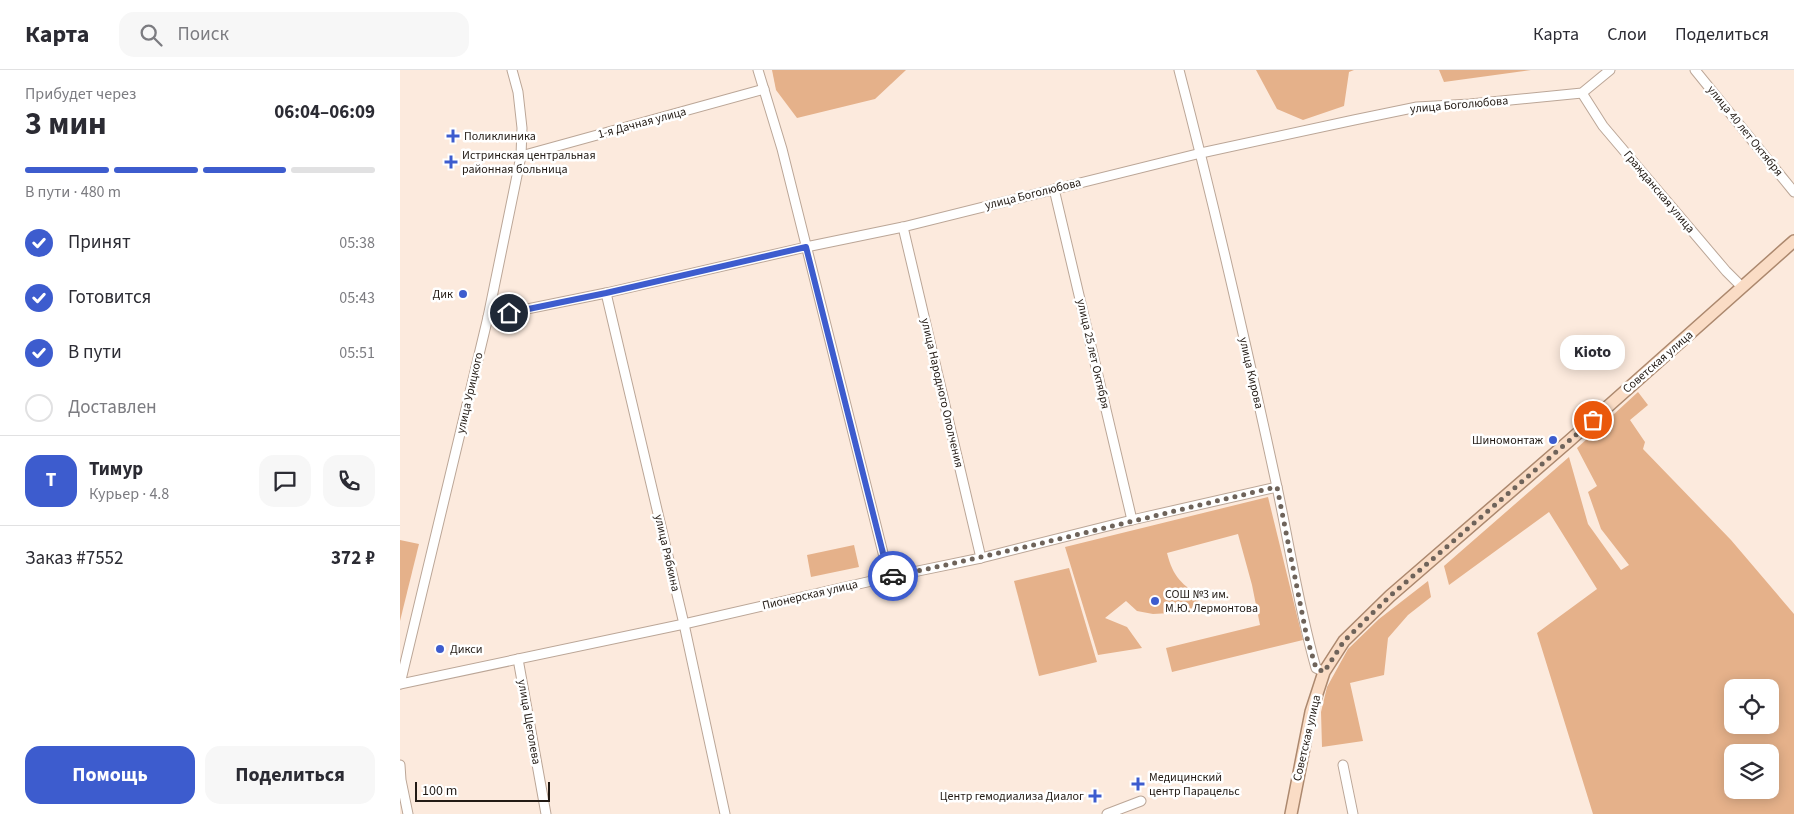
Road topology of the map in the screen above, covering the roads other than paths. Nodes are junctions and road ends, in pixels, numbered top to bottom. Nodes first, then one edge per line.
1 (512, 70) edge
2 (758, 70) edge
3 (1180, 70) edge
4 (1610, 70) edge
5 (1695, 70) edge
6 (764, 89) junction
7 (1582, 93) junction
8 (1200, 153) junction
9 (521, 156) junction
10 (1054, 189) junction
11 (1794, 192) edge
12 (904, 227) junction
13 (1794, 241) edge
14 (806, 247) junction
15 (1742, 287) junction
16 (606, 293) junction
17 (488, 317) junction
18 (1277, 487) junction
19 (1132, 520) junction
20 (980, 558) junction
21 (889, 577) junction
22 (684, 624) junction
23 (518, 659) junction
24 (1324, 672) junction
25 (400, 684) edge
26 (400, 765) edge
27 (1343, 765) dead end
28 (400, 778) edge
29 (1141, 801) dead end
30 (408, 814) edge
31 (546, 814) edge
32 (725, 814) edge
33 (1108, 814) edge
34 (1291, 814) edge
35 (1353, 814) edge

1 - 9 street, улица Урицкого
2 - 6 street
3 - 8 street, улица Кирова
4 - 7 street
5 - 11 street, улица 40 лет Октября
6 - 9 street, 1-я Дачная улица
6 - 14 street
7 - 8 street, улица Боголюбова
7 - 15 street, Гражданская улица
8 - 10 street, улица Боголюбова
8 - 18 street, улица Кирова
9 - 17 street, улица Урицкого
10 - 12 street, улица Боголюбова
10 - 19 street, улица 25 лет Октября
12 - 14 street, улица Боголюбова
12 - 20 street, улица Народного Ополчения
13 - 15 main road, Советская улица
14 - 16 street, улица Боголюбова
14 - 21 street
15 - 24 main road, Советская улица
16 - 17 street, улица Боголюбова
16 - 22 street, улица Рябкина
17 - 25 street, улица Урицкого
18 - 19 street, Пионерская улица
18 - 24 street, улица Кирова
19 - 20 street, Пионерская улица
20 - 21 street, Пионерская улица
21 - 22 street, Пионерская улица
22 - 23 street, Пионерская улица
22 - 32 street, улица Рябкина
23 - 25 street, Пионерская улица
23 - 31 street, улица Щеголева
24 - 34 main road, Советская улица
26 - 28 street
27 - 35 street
28 - 30 street
29 - 33 street

